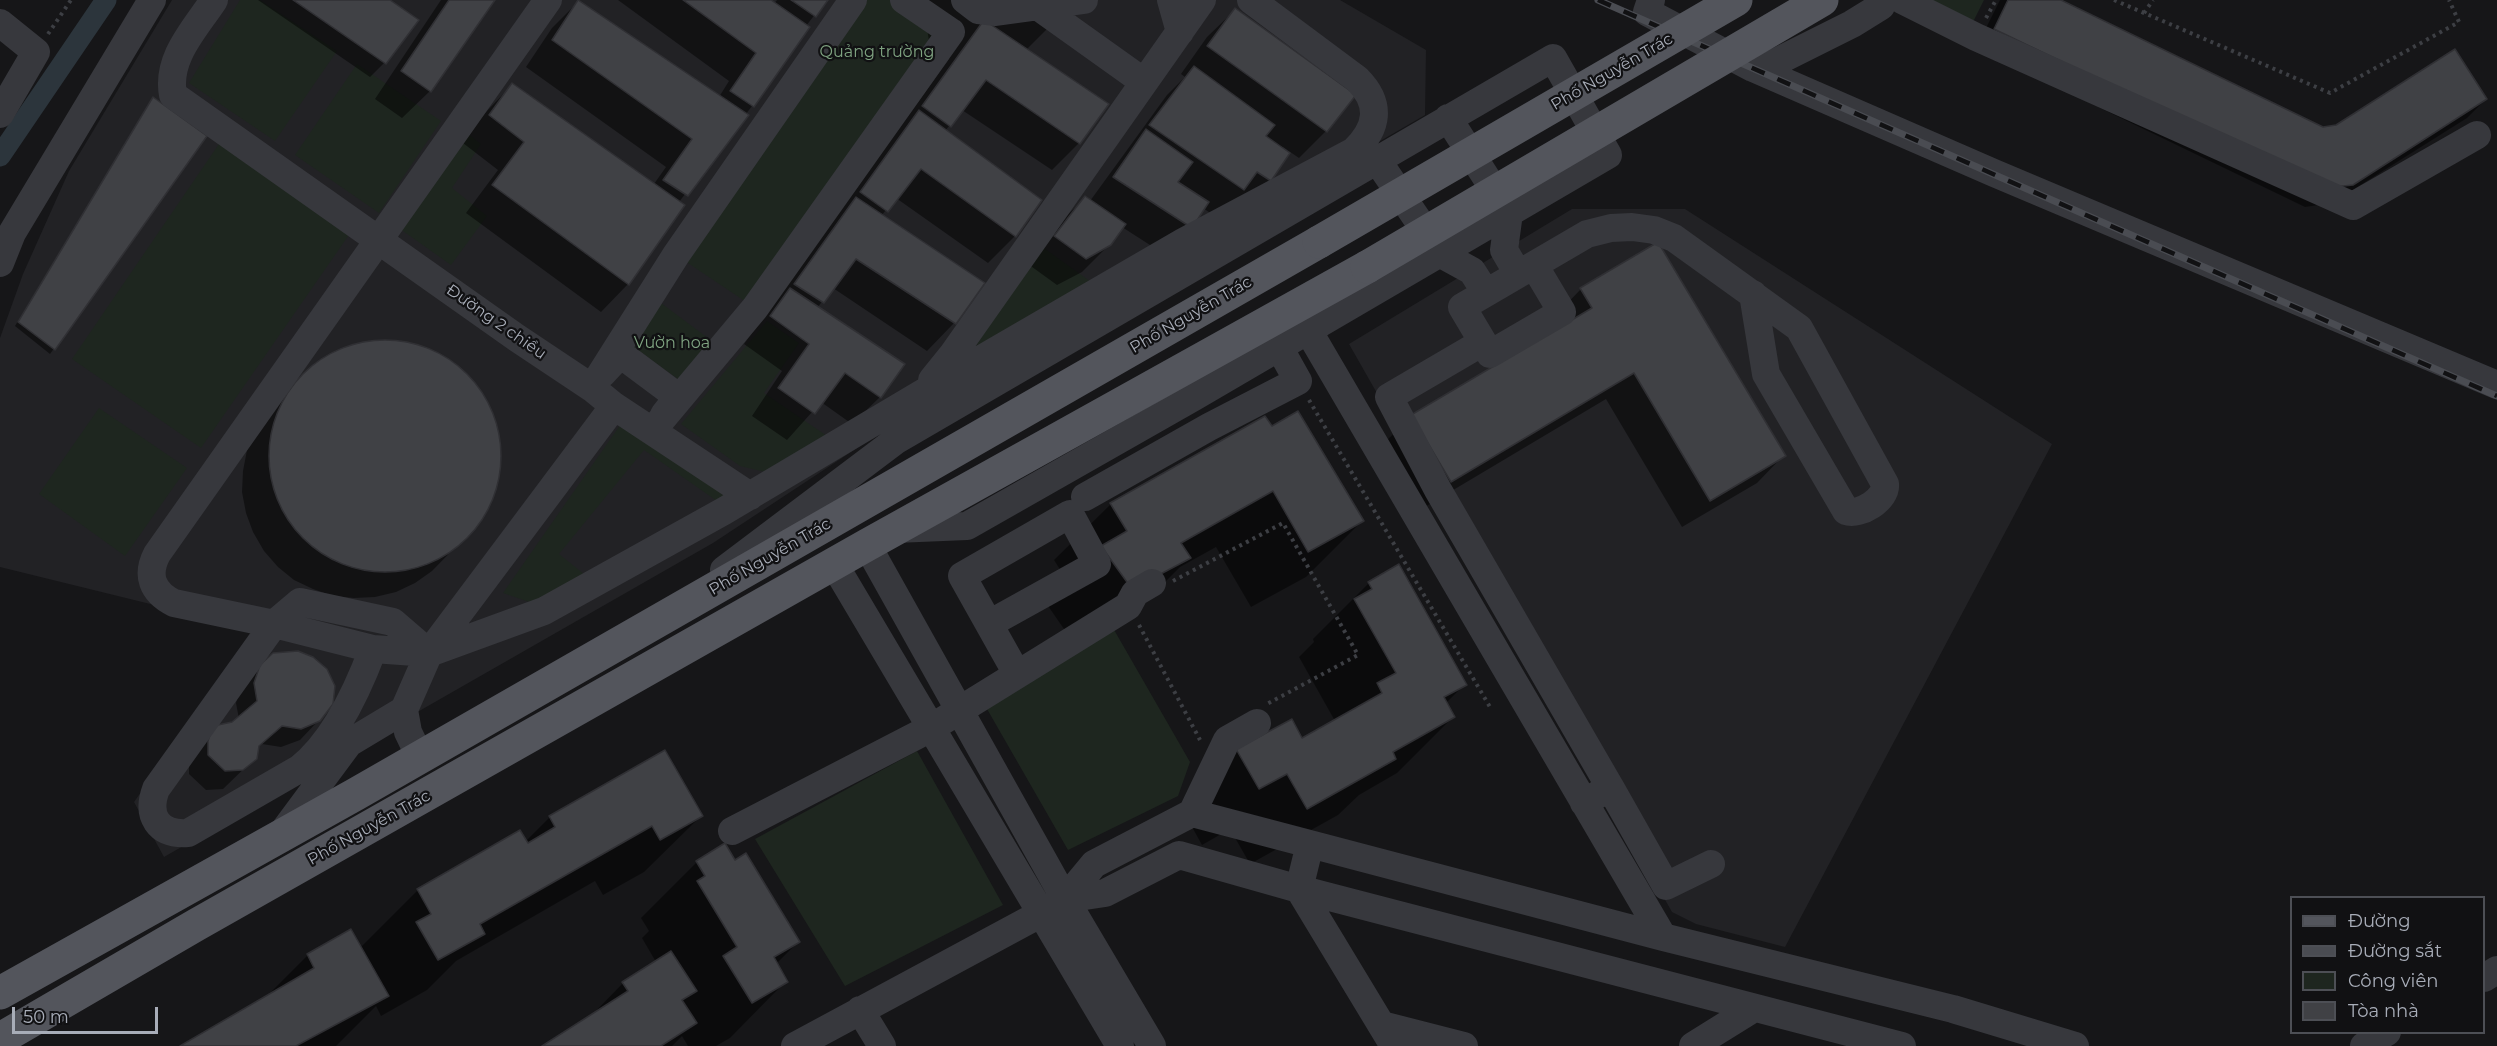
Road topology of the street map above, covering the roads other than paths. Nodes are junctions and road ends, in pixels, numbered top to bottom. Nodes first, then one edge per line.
1 (152, 0) edge
2 (214, 0) edge
3 (548, 0) edge
4 (853, 0) edge
5 (904, 0) edge
6 (964, 0) edge
7 (1084, 0) edge
8 (1171, 0) edge
9 (1202, 0) edge
10 (1251, 0) edge
11 (1651, 0) edge
12 (1736, 0) edge
13 (1822, 0) edge
14 (1888, 2) edge
15 (1039, 7) junction
16 (0, 23) edge
17 (1180, 32) junction
18 (1760, 70) junction
19 (1144, 82) junction
20 (0, 114) edge
21 (1448, 118) junction
22 (2477, 135) dead end
23 (1377, 160) junction
24 (1509, 213) junction
25 (378, 239) junction
26 (1441, 254) junction
27 (0, 263) edge
28 (1526, 269) junction
29 (1486, 293) junction
30 (1754, 294) junction
31 (1308, 330) junction
32 (1483, 342) junction
33 (1279, 347) junction
34 (2497, 385) edge
35 (592, 388) junction
36 (921, 394) junction
37 (1194, 397) junction
38 (614, 406) junction
39 (1209, 427) junction
40 (652, 431) junction
41 (750, 495) junction
42 (1085, 498) dead end
43 (881, 537) junction
44 (834, 564) junction
45 (1158, 585) road end
46 (274, 624) junction
47 (989, 624) junction
48 (645, 628) junction
49 (373, 649) junction
50 (429, 653) junction
51 (1017, 675) junction
52 (404, 710) junction
53 (959, 712) junction
54 (1260, 714) road end
55 (931, 728) junction
56 (420, 757) junction
57 (1610, 787) junction
58 (438, 789) junction
59 (1584, 803) junction
60 (1192, 813) junction
61 (732, 831) dead end
62 (280, 836) junction
63 (1310, 844) junction
64 (1711, 864) dead end
65 (1299, 889) junction
66 (1053, 906) junction
67 (1663, 937) junction
68 (0, 993) edge
69 (1754, 1008) junction
70 (860, 1010) junction
71 (2384, 1034) edge
72 (1388, 1036) edge
73 (2015, 1039) edge
74 (0, 1040) edge
75 (795, 1046) edge
76 (882, 1046) edge
77 (1120, 1046) edge
78 (1152, 1046) edge
79 (1464, 1046) edge
80 (1693, 1046) edge
81 (1902, 1046) edge
82 (2075, 1046) edge
83 (2364, 1046) edge

1 - 27 street
2 - 25 street, Đường 2 chiều
3 - 25 street
4 - 35 street
5 - 40 street
6 - 15 street
7 - 15 street
8 - 17 street
9 - 17 street
10 - 36 street
11 - 18 street
12 - 48 main road, Phố Nguyễn Trác, bridge
13 - 43 main road, Phố Nguyễn Trác, bridge
14 - 18 street
14 - 22 street
15 - 19 street
16 - 20 street
17 - 19 street
18 - 34 street
19 - 36 street
21 - 23 street, Phố Nguyễn Trác
21 - 24 street
21 - 24 street, Phố Nguyễn Trác
23 - 26 street
23 - 48 street, Phố Nguyễn Trác
24 - 26 street, Phố Nguyễn Trác
24 - 28 street
25 - 35 street, Đường 2 chiều
25 - 46 street
26 - 29 street
26 - 31 street, Phố Nguyễn Trác
28 - 29 street
28 - 30 street
28 - 32 street
29 - 32 street
30 - 30 street
31 - 33 street, Phố Nguyễn Trác
31 - 59 street
32 - 57 street
33 - 37 street, Phố Nguyễn Trác
33 - 39 street
35 - 38 street, Đường 2 chiều
35 - 40 street
36 - 41 street
37 - 39 street
37 - 43 street, Phố Nguyễn Trác
38 - 40 street, Đường 2 chiều
38 - 50 street
39 - 42 street
40 - 41 street, Đường 2 chiều
41 - 50 street
43 - 44 main road, Phố Nguyễn Trác
43 - 53 street
44 - 55 street
44 - 58 main road, Phố Nguyễn Trác
45 - 51 street
46 - 49 street
46 - 49 street
46 - 50 street
47 - 47 street
47 - 51 street
48 - 56 main road, Phố Nguyễn Trác
49 - 50 street
50 - 52 street
51 - 53 street
52 - 56 street
52 - 62 street
53 - 55 street
53 - 66 street
54 - 60 street
55 - 61 street
55 - 66 street
56 - 58 main road
56 - 62 main road, Phố Nguyễn Trác
57 - 59 street
57 - 64 street
58 - 74 main road, Phố Nguyễn Trác
59 - 67 street
60 - 63 street
60 - 66 street
62 - 68 main road, Phố Nguyễn Trác
63 - 65 street
63 - 67 street
65 - 66 street
65 - 69 street
65 - 72 street
66 - 70 street
66 - 77 street
66 - 78 street
67 - 73 street
69 - 80 street
69 - 81 street
70 - 75 street
70 - 76 street
71 - 83 street
72 - 79 street
73 - 82 street

